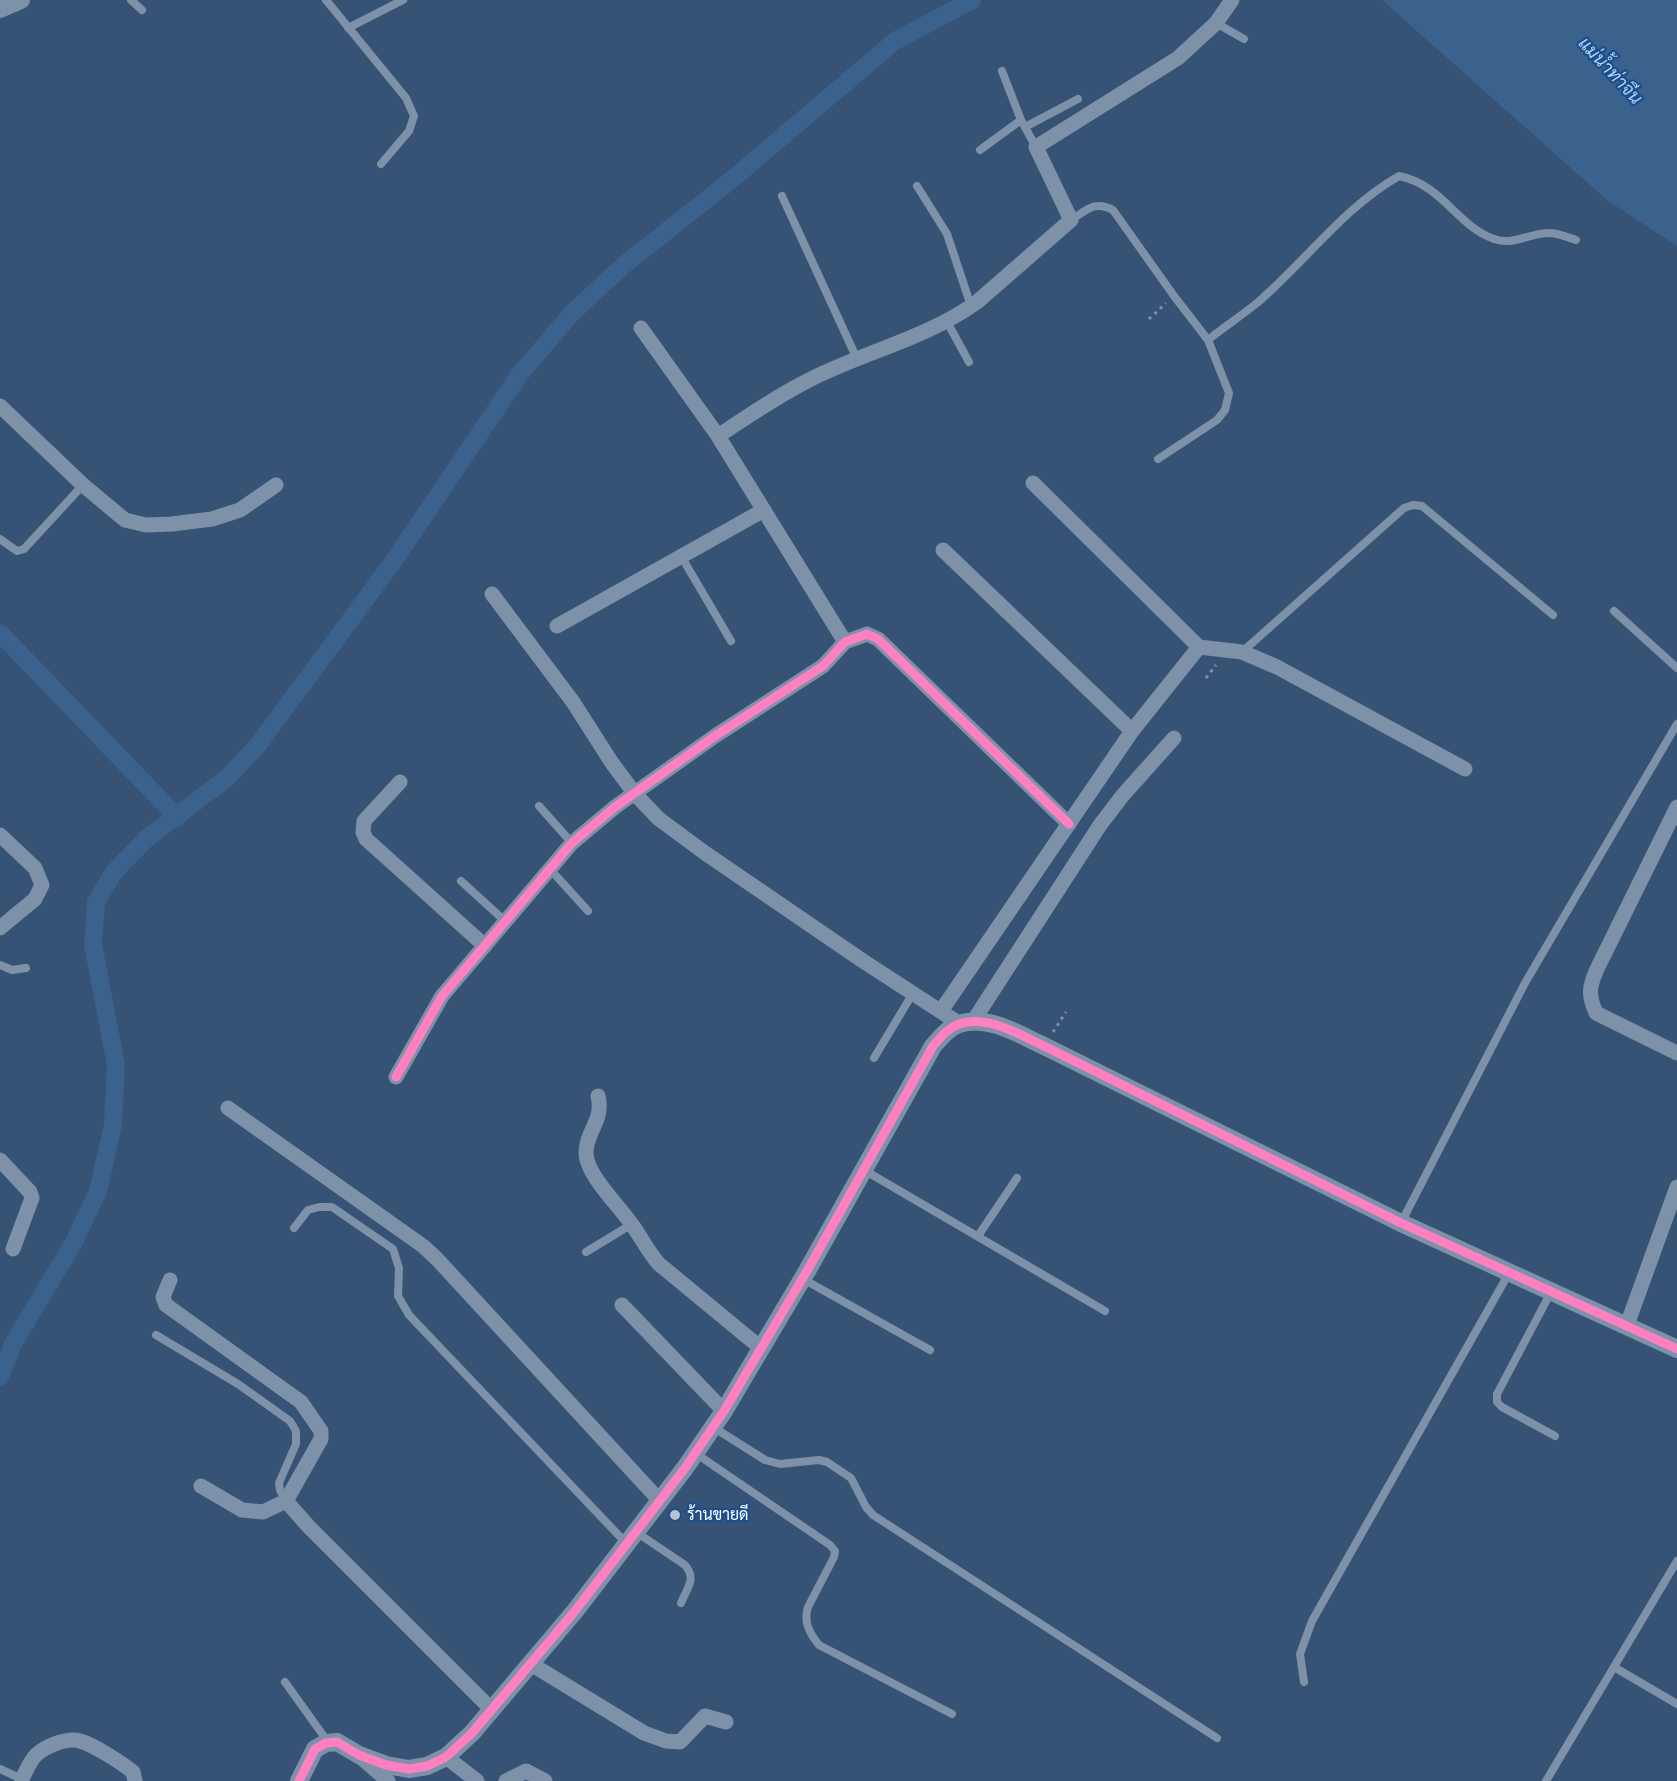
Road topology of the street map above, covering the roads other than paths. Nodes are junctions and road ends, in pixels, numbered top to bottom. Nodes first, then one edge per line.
1 (131, 0) edge
2 (326, 0) edge
3 (403, 0) edge
4 (1232, 0) edge
5 (142, 10) dead end
6 (1216, 23) junction
7 (348, 28) junction
8 (1244, 39) dead end
9 (1002, 71) dead end
10 (1078, 99) dead end
11 (1023, 123) junction
12 (1036, 147) junction
13 (980, 150) dead end
14 (381, 164) dead end
15 (917, 186) dead end
16 (782, 196) dead end
17 (1071, 220) junction
18 (1576, 240) dead end
19 (971, 306) junction
20 (946, 320) junction
21 (641, 328) dead end
22 (1208, 340) junction
23 (857, 359) junction
24 (969, 362) dead end
25 (0, 406) edge
26 (718, 436) junction
27 (1158, 459) dead end
28 (1033, 483) dead end
29 (276, 484) dead end
30 (83, 485) junction
31 (764, 510) junction
32 (0, 539) edge
33 (943, 550) dead end
34 (681, 556) junction
35 (492, 594) dead end
36 (1614, 611) dead end
37 (1553, 615) dead end
38 (557, 626) dead end
39 (732, 641) dead end
40 (845, 642) junction
41 (1199, 647) junction
42 (1242, 652) junction
43 (1677, 668) edge
44 (1677, 724) edge
45 (1132, 731) junction
46 (1174, 738) dead end
47 (1465, 769) dead end
48 (400, 782) dead end
49 (635, 794) junction
50 (539, 806) dead end
51 (1677, 807) edge
52 (1069, 824) junction
53 (0, 835) edge
54 (572, 843) junction
55 (549, 868) junction
56 (461, 881) dead end
57 (588, 912) dead end
58 (506, 922) junction
59 (0, 928) edge
60 (485, 946) junction
61 (0, 965) edge
62 (26, 968) dead end
63 (913, 993) junction
64 (941, 1011) junction
65 (966, 1023) junction
66 (1677, 1053) edge
67 (874, 1058) dead end
68 (396, 1077) dead end
69 (598, 1096) dead end
70 (228, 1108) dead end
71 (0, 1160) edge
72 (864, 1170) junction
73 (1017, 1178) dead end
74 (1677, 1187) edge
75 (1401, 1223) junction
76 (632, 1224) junction
77 (294, 1228) dead end
78 (978, 1236) junction
79 (13, 1250) dead end
80 (586, 1252) dead end
81 (1509, 1272) junction
82 (803, 1278) junction
83 (170, 1280) dead end
84 (1552, 1291) junction
85 (621, 1305) dead end
86 (1105, 1311) dead end
87 (1627, 1325) junction
88 (156, 1335) dead end
89 (762, 1349) junction
90 (1677, 1349) edge
91 (930, 1350) dead end
92 (724, 1411) junction
93 (712, 1427) junction
94 (1555, 1436) dead end
95 (695, 1453) junction
96 (201, 1486) dead end
97 (286, 1501) junction
98 (660, 1501) junction
99 (632, 1538) junction
100 (1677, 1561) edge
101 (681, 1603) dead end
102 (531, 1664) junction
103 (1614, 1667) junction
104 (285, 1682) dead end
105 (1304, 1682) dead end
106 (1677, 1704) edge
107 (491, 1709) junction
108 (952, 1714) dead end
109 (726, 1722) dead end
110 (1217, 1738) dead end
111 (329, 1743) junction
112 (359, 1755) junction
113 (446, 1757) junction
114 (0, 1769) edge
115 (23, 1780) edge
116 (135, 1781) edge
117 (299, 1781) edge
118 (388, 1781) edge
119 (477, 1781) edge
120 (506, 1781) edge
121 (545, 1781) edge
122 (1546, 1781) edge

1 - 5 lane
2 - 7 lane
3 - 7 lane
4 - 6 street
6 - 8 lane
6 - 12 street
7 - 14 lane
9 - 11 lane
10 - 11 lane
11 - 12 lane
11 - 13 lane
12 - 17 street
15 - 19 lane
16 - 23 lane
17 - 19 street
17 - 22 lane
18 - 22 lane
19 - 20 street
20 - 23 street
20 - 24 lane
21 - 26 street
22 - 27 lane
23 - 26 street
25 - 30 street
26 - 31 street
28 - 41 street
29 - 30 street
30 - 32 lane
31 - 34 street
31 - 40 street
33 - 45 street
34 - 38 street
34 - 39 lane
35 - 49 street
36 - 43 lane
37 - 42 lane
40 - 49 street
40 - 52 street
41 - 42 street
41 - 45 street
42 - 47 street
44 - 75 lane
45 - 52 street
46 - 65 street
48 - 60 street
49 - 54 street
49 - 63 street
50 - 54 lane
51 - 66 street
52 - 64 street
53 - 59 street
54 - 55 street
55 - 57 lane
55 - 58 street
56 - 58 lane
58 - 60 street
60 - 68 street
61 - 62 lane
63 - 64 street
63 - 67 lane
64 - 65 street
65 - 72 street
65 - 75 street
69 - 76 street
70 - 98 street
71 - 79 street
72 - 78 lane
72 - 82 street
73 - 78 lane
74 - 87 street
75 - 81 street
76 - 80 lane
76 - 89 street
77 - 99 lane
78 - 86 lane
81 - 84 street
81 - 105 lane
82 - 89 street
82 - 91 lane
83 - 97 street
84 - 87 street
84 - 94 lane
85 - 92 street
87 - 90 street
88 - 97 lane
89 - 92 street
92 - 93 street
93 - 95 street
93 - 110 lane
95 - 98 street
95 - 108 lane
96 - 97 street
97 - 107 street
98 - 99 street
99 - 101 lane
99 - 102 street
100 - 103 lane
102 - 107 street
102 - 109 street
103 - 106 lane
103 - 122 lane
104 - 111 lane
107 - 113 street
111 - 112 street
111 - 117 street
112 - 113 street
112 - 118 street
113 - 119 street
114 - 115 lane
115 - 116 street
120 - 121 street

